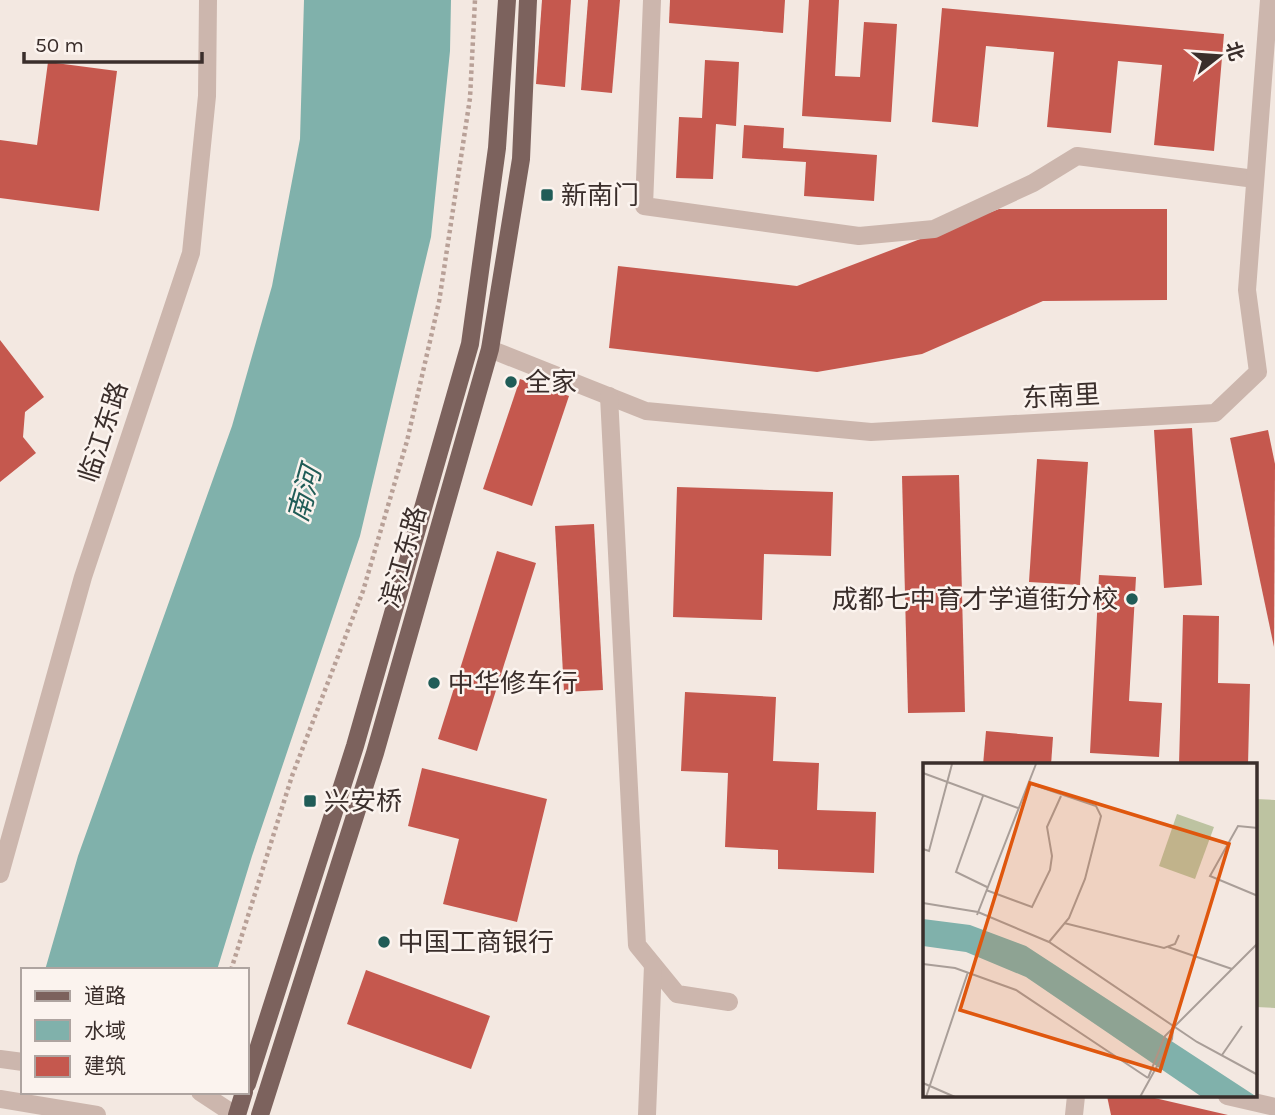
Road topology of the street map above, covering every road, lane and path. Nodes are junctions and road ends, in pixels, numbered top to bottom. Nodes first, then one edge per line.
1 (208, 0) edge
2 (475, 0) edge
3 (507, 0) edge
4 (528, 0) edge
5 (652, 0) edge
6 (1269, 0) edge
7 (1255, 179) junction
8 (490, 349) junction
9 (609, 396) junction
10 (0, 874) edge
11 (653, 965) junction
12 (232, 968) edge
13 (729, 1002) dead end
14 (0, 1059) edge
15 (21, 1062) edge
16 (248, 1081) edge
17 (203, 1094) edge
18 (243, 1094) edge
19 (1236, 1098) edge
20 (0, 1099) edge
21 (1275, 1107) edge
22 (97, 1115) edge
23 (236, 1115) edge
24 (260, 1115) edge
25 (647, 1115) edge

1 - 10 street, 临江东路
2 - 12 path
3 - 16 main road, 滨江东路
4 - 8 main road, 滨江东路
5 - 7 street
6 - 7 street, 东南里
7 - 9 street, 东南里
8 - 9 street, 东南里
8 - 24 main road, 滨江东路
9 - 11 street
11 - 13 street
11 - 25 street
14 - 15 street
17 - 23 street
18 - 23 main road
19 - 21 street
20 - 22 street

